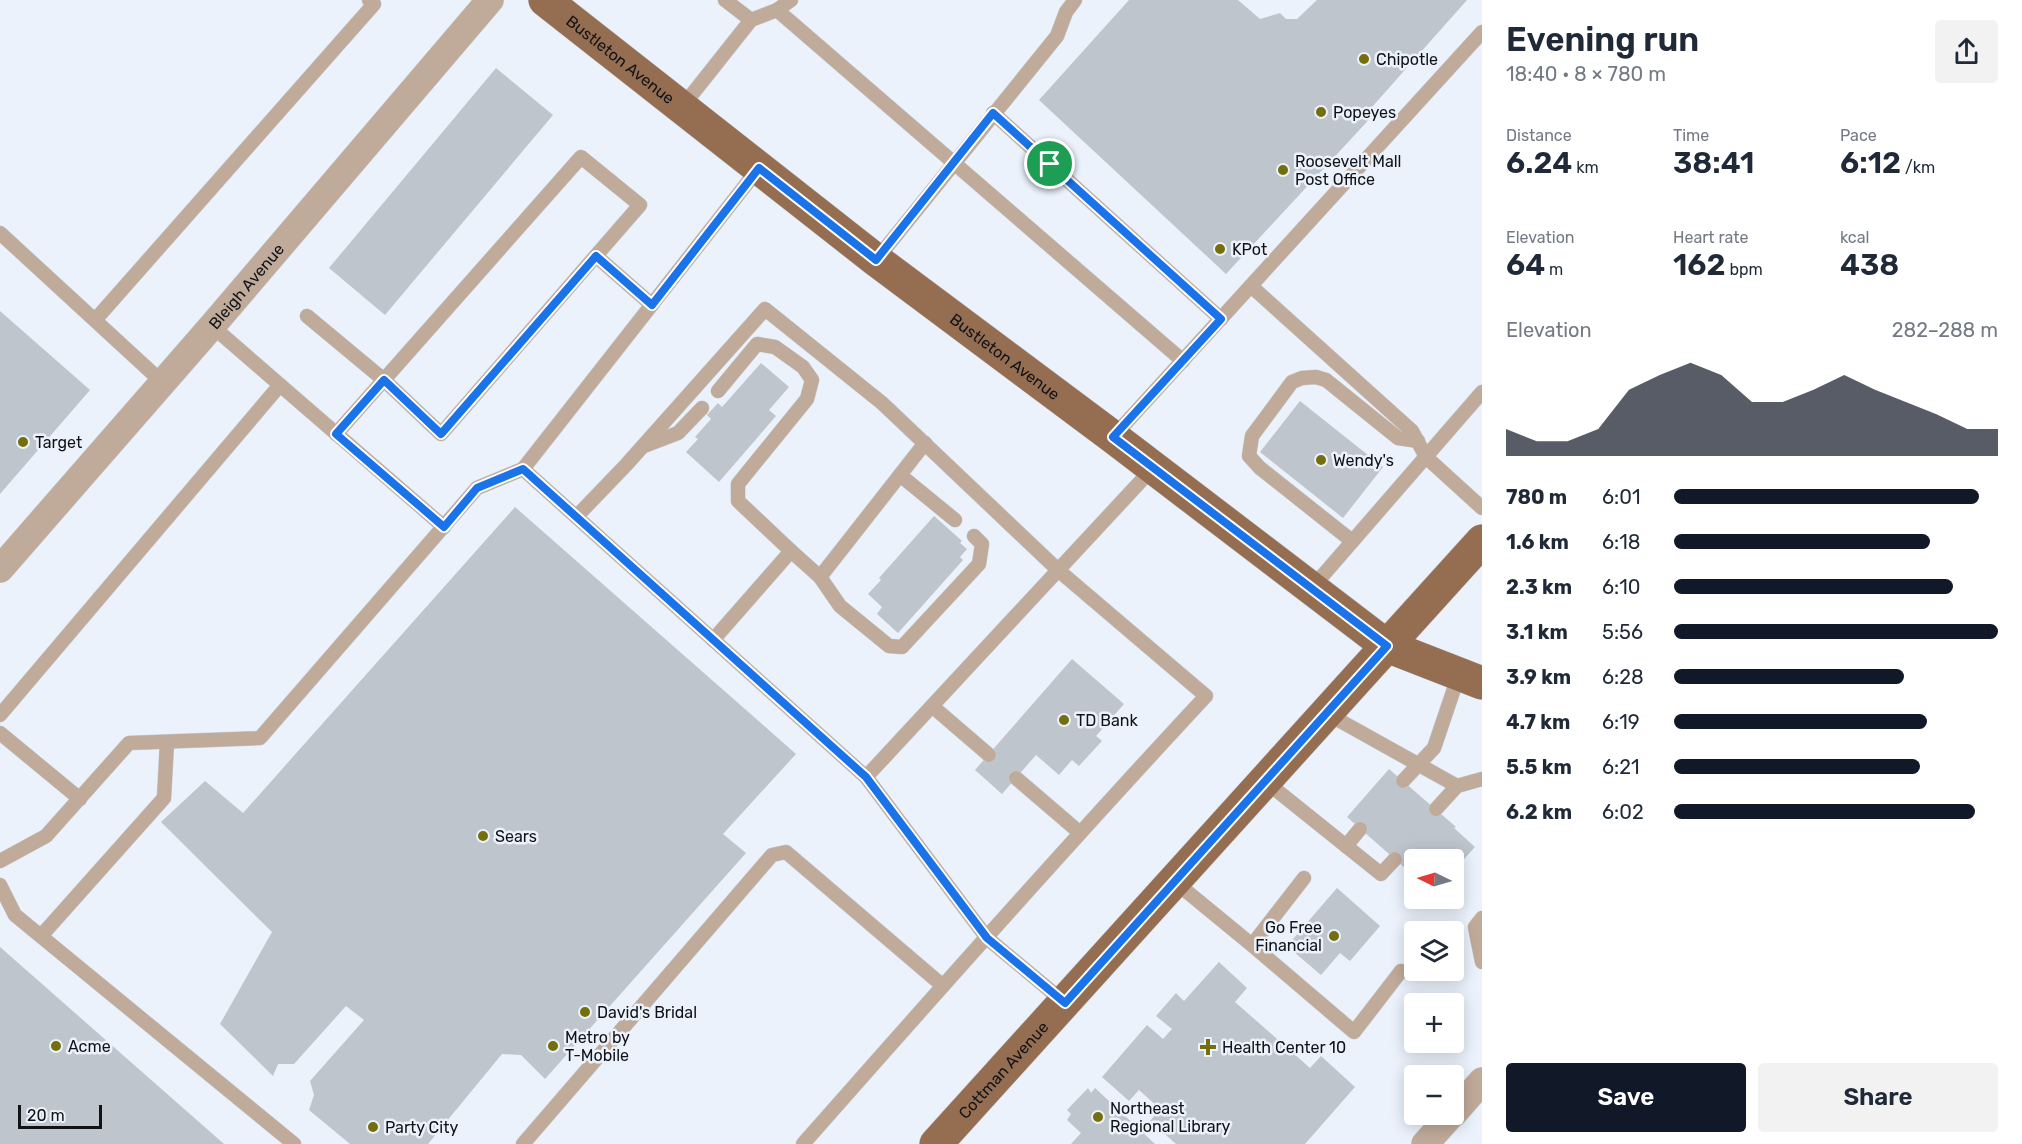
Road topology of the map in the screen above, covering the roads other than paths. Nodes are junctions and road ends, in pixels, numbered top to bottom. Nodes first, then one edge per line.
1 (369, 0) edge
2 (490, 0) edge
3 (545, 0) edge
4 (725, 0) edge
5 (791, 0) edge
6 (1075, 0) edge
7 (777, 10) junction
8 (751, 20) junction
9 (1482, 32) edge
10 (681, 108) junction
11 (993, 113) junction
12 (954, 164) junction
13 (759, 168) junction
14 (0, 232) edge
15 (596, 256) junction
16 (876, 260) junction
17 (1251, 286) junction
18 (652, 305) junction
19 (306, 316) dead end
20 (1221, 319) junction
21 (96, 320) junction
22 (212, 326) junction
23 (1183, 361) junction
24 (384, 380) junction
25 (162, 382) junction
26 (280, 385) junction
27 (718, 391) dead end
28 (1482, 392) edge
29 (702, 408) dead end
30 (336, 434) junction
31 (1113, 437) junction
32 (1418, 441) junction
33 (926, 443) junction
34 (642, 447) junction
35 (1426, 457) junction
36 (1153, 468) junction
37 (523, 469) junction
38 (900, 476) junction
39 (1482, 508) edge
40 (577, 516) junction
41 (955, 520) dead end
42 (444, 527) junction
43 (974, 536) dead end
44 (1352, 541) junction
45 (1482, 541) edge
46 (791, 551) junction
47 (0, 569) edge
48 (1058, 570) junction
49 (820, 577) junction
50 (1311, 589) junction
51 (713, 640) junction
52 (1387, 646) junction
53 (1471, 679) edge
54 (932, 706) junction
55 (1326, 713) junction
56 (0, 715) edge
57 (0, 733) edge
58 (167, 742) junction
59 (989, 755) dead end
60 (1418, 764) junction
61 (866, 777) junction
62 (1016, 778) dead end
63 (1482, 779) edge
64 (1265, 781) junction
65 (1403, 781) dead end
66 (1457, 786) junction
67 (80, 799) junction
68 (1436, 809) dead end
69 (1360, 829) dead end
70 (1079, 832) junction
71 (1346, 846) junction
72 (1395, 859) dead end
73 (0, 861) edge
74 (1304, 878) dead end
75 (1174, 881) junction
76 (0, 885) edge
77 (1482, 918) edge
78 (40, 936) junction
79 (987, 938) junction
80 (1252, 945) junction
81 (1482, 962) edge
82 (1401, 971) dead end
83 (943, 986) junction
84 (1065, 1003) junction
85 (1480, 1087) edge
86 (1464, 1103) edge
87 (1443, 1125) edge
88 (294, 1144) edge
89 (523, 1144) edge
90 (802, 1144) edge
91 (936, 1144) edge
92 (1425, 1144) edge

1 - 21 lane
2 - 22 street, Bleigh Avenue
3 - 10 main road, Bustleton Avenue
4 - 8 lane
5 - 7 lane
6 - 11 lane
7 - 8 lane
7 - 12 lane
8 - 10 lane
9 - 17 lane
10 - 13 main road, Bustleton Avenue
11 - 12 lane
11 - 20 lane
12 - 16 lane
12 - 23 lane
13 - 16 main road, Bustleton Avenue
13 - 18 lane
14 - 21 lane
15 - 18 lane
15 - 24 lane
15 - 24 lane
16 - 31 main road, Bustleton Avenue
17 - 20 lane
17 - 32 lane
18 - 37 lane
19 - 24 lane
20 - 23 lane
21 - 25 lane
22 - 25 street, Bleigh Avenue
22 - 26 lane
23 - 31 lane
24 - 30 lane
25 - 47 street, Bleigh Avenue
26 - 30 lane
26 - 56 lane
27 - 46 lane
28 - 35 lane
29 - 34 lane
30 - 42 lane
31 - 36 main road, Bustleton Avenue
32 - 35 lane
32 - 44 lane
33 - 34 lane
33 - 38 lane
33 - 48 lane
34 - 40 lane
35 - 39 lane
35 - 44 lane
36 - 48 lane
36 - 50 main road, Bustleton Avenue
37 - 40 lane
37 - 42 lane
38 - 41 lane
38 - 49 lane
40 - 51 lane
42 - 58 lane
43 - 49 lane
44 - 50 lane
45 - 52 main road, Cottman Avenue
46 - 49 lane
46 - 51 lane
48 - 54 lane
48 - 70 lane
50 - 52 main road, Bustleton Avenue
51 - 61 lane
52 - 53 main road, Bustleton Avenue
52 - 55 main road, Cottman Avenue
53 - 60 lane
54 - 59 lane
54 - 61 lane
55 - 60 lane
55 - 64 main road, Cottman Avenue
57 - 67 lane
58 - 67 lane
58 - 78 lane
60 - 65 lane
60 - 66 lane
61 - 79 lane
62 - 70 lane
63 - 66 lane
64 - 71 lane
64 - 75 main road, Cottman Avenue
66 - 68 lane
67 - 73 lane
69 - 71 lane
70 - 79 lane
71 - 72 lane
74 - 80 lane
75 - 80 lane
75 - 84 main road, Cottman Avenue
76 - 78 lane
77 - 81 lane
78 - 88 lane
79 - 83 lane
79 - 84 lane
80 - 82 lane
83 - 89 lane
83 - 90 lane
84 - 91 main road, Cottman Avenue
85 - 86 street
87 - 92 street

